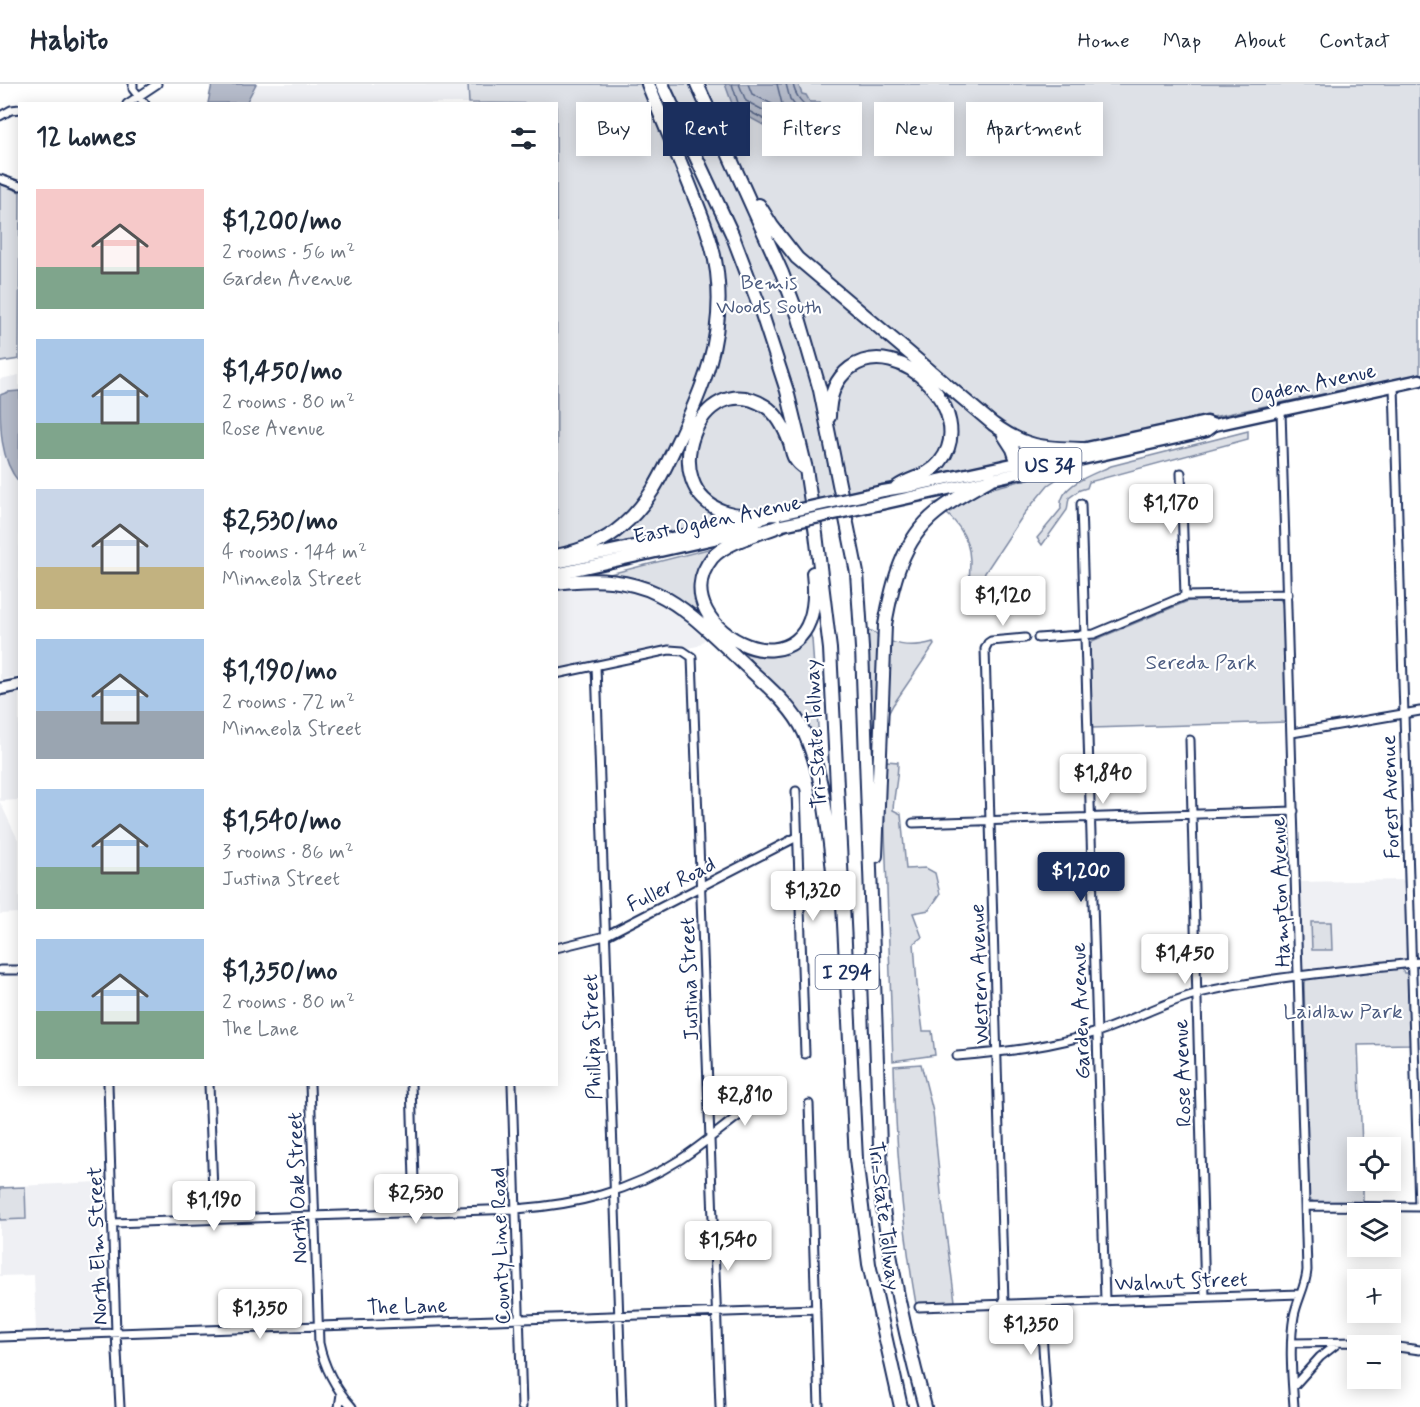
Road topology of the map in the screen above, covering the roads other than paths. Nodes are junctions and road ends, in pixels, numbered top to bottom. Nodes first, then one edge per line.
1 (133, 84) edge
2 (157, 84) edge
3 (648, 84) edge
4 (662, 84) edge
5 (697, 84) edge
6 (140, 96) junction
7 (130, 102) edge
8 (143, 102) edge
9 (0, 107) edge
10 (18, 109) edge
11 (10, 110) junction
12 (0, 116) edge
13 (734, 166) junction
14 (0, 179) edge
15 (18, 185) edge
16 (1420, 380) edge
17 (1394, 386) junction
18 (1281, 411) junction
19 (1214, 425) junction
20 (999, 429) junction
21 (1083, 449) junction
22 (837, 465) junction
23 (1020, 468) junction
24 (806, 469) junction
25 (1181, 472) dead end
26 (992, 478) junction
27 (897, 488) junction
28 (883, 491) joint
29 (885, 503) joint
30 (1081, 504) dead end
31 (780, 519) junction
32 (816, 534) junction
33 (558, 555) edge
34 (558, 563) edge
35 (558, 574) edge
36 (558, 583) edge
37 (1288, 594) junction
38 (1185, 596) junction
39 (1086, 635) junction
40 (1025, 638) dead end
41 (1038, 638) dead end
42 (596, 666) junction
43 (558, 674) edge
44 (18, 685) edge
45 (0, 689) edge
46 (1420, 711) edge
47 (1404, 714) junction
48 (1292, 733) junction
49 (1190, 740) dead end
50 (796, 791) dead end
51 (1294, 811) junction
52 (1191, 814) junction
53 (1091, 818) junction
54 (990, 821) junction
55 (914, 823) dead end
56 (797, 837) junction
57 (702, 886) junction
58 (871, 905) junction
59 (605, 936) junction
60 (558, 948) edge
61 (1416, 962) edge
62 (847, 964) junction
63 (0, 970) edge
64 (18, 970) edge
65 (1299, 974) junction
66 (1196, 994) junction
67 (1097, 1032) junction
68 (998, 1052) junction
69 (805, 1054) dead end
70 (957, 1056) dead end
71 (108, 1086) edge
72 (209, 1086) edge
73 (310, 1086) edge
74 (411, 1086) edge
75 (512, 1086) edge
76 (766, 1097) dead end
77 (808, 1104) dead end
78 (710, 1138) junction
79 (614, 1192) junction
80 (1306, 1206) junction
81 (1420, 1207) edge
82 (516, 1209) junction
83 (415, 1212) junction
84 (314, 1216) junction
85 (214, 1219) junction
86 (113, 1222) junction
87 (1300, 1294) junction
88 (1205, 1297) junction
89 (1105, 1300) junction
90 (1040, 1303) junction
91 (1004, 1304) junction
92 (919, 1307) dead end
93 (816, 1309) junction
94 (717, 1311) junction
95 (618, 1316) junction
96 (519, 1319) junction
97 (317, 1325) junction
98 (116, 1333) junction
99 (0, 1337) edge
100 (1339, 1342) junction
101 (1347, 1342) edge
102 (1292, 1343) junction
103 (1401, 1347) edge
104 (1420, 1350) edge
105 (1293, 1387) junction
106 (341, 1394) junction
107 (120, 1407) edge
108 (339, 1407) edge
109 (352, 1407) edge
110 (522, 1407) edge
111 (622, 1407) edge
112 (720, 1407) edge
113 (819, 1407) edge
114 (901, 1407) edge
115 (925, 1407) edge
116 (1047, 1407) edge
117 (1294, 1407) edge

1 - 6 street
2 - 6 street
3 - 33 highway
4 - 24 highway, Tri-State Tollway / I 294
5 - 13 highway, Tri-State Tollway / I 294
6 - 7 street
6 - 8 street
9 - 11 street
10 - 11 street
11 - 12 street
13 - 20 highway
13 - 22 highway, Tri-State Tollway / I 294
14 - 15 street
16 - 17 main road, Ogden Avenue / US 34
17 - 18 main road, Ogden Avenue / US 34
17 - 47 street, Forest Avenue
18 - 19 main road, Ogden Avenue / US 34
18 - 37 street, Hampton Avenue
19 - 21 main road, Ogden Avenue / US 34
19 - 23 main road, Ogden Avenue / US 34
20 - 21 highway
20 - 23 highway
21 - 23 main road, Ogden Avenue / US 34
22 - 27 highway
22 - 58 highway, Tri-State Tollway / I 294
23 - 26 main road, Ogden Avenue / US 34
23 - 27 main road, Ogden Avenue / US 34
24 - 31 highway
24 - 32 highway, Tri-State Tollway / I 294
25 - 38 street
26 - 29 main road, Ogden Avenue / US 34
26 - 58 highway
27 - 28 main road, Ogden Avenue / US 34
28 - 31 main road, East Ogden Avenue / US 34, bridge
29 - 31 main road, East Ogden Avenue / US 34, bridge
30 - 39 street, Garden Avenue
31 - 32 highway
31 - 34 main road, East Ogden Avenue / US 34
31 - 35 main road, East Ogden Avenue / US 34
32 - 62 highway, Tri-State Tollway / I 294
36 - 62 highway
37 - 38 street
37 - 48 street, Hampton Avenue
38 - 39 street
39 - 41 street
39 - 53 street, Garden Avenue
40 - 54 street, Western Avenue
42 - 43 street
42 - 57 street, Justina Street
42 - 59 street, Phillipa Street
44 - 45 main road
46 - 47 street
47 - 48 street
47 - 61 street, Forest Avenue
48 - 51 street, Hampton Avenue
49 - 52 street, Rose Avenue
50 - 56 street
51 - 52 street
51 - 65 street, Hampton Avenue
52 - 53 street
52 - 66 street, Rose Avenue
53 - 54 street
53 - 67 street, Garden Avenue
54 - 55 street
54 - 68 street, Western Avenue
56 - 57 street, Fuller Road
56 - 69 street
57 - 59 street, Fuller Road
57 - 78 street, Justina Street
58 - 115 highway, Tri-State Tollway / I 294
59 - 60 street, Fuller Road
59 - 79 street, Phillipa Street
61 - 65 street
61 - 81 street, Forest Avenue
62 - 114 highway, Tri-State Tollway / I 294
63 - 64 street
65 - 66 street
65 - 80 street, Hampton Avenue
66 - 67 street
66 - 88 street, Rose Avenue
67 - 68 street
67 - 89 street, Garden Avenue
68 - 70 street
68 - 91 street, Western Avenue
71 - 86 street, North Elm Street
72 - 85 street
73 - 84 street, North Oak Street
74 - 83 street
75 - 82 street, County Line Road
76 - 78 street
77 - 93 street
78 - 79 street
78 - 94 street, Justina Street
79 - 82 street
79 - 95 street, Phillipa Street
80 - 81 street
80 - 87 street, Hampton Avenue
82 - 83 street
82 - 96 street, County Line Road
83 - 84 street
84 - 85 street
84 - 97 street, North Oak Street
85 - 86 street
86 - 98 street, North Elm Street
87 - 88 street, Walnut Street
87 - 102 street, Hampton Avenue
88 - 89 street, Walnut Street
89 - 90 street, Walnut Street
90 - 91 street, Walnut Street
90 - 116 street
91 - 92 street, Walnut Street
93 - 94 street, The Lane
93 - 113 street
94 - 95 street, The Lane
94 - 112 street, Justina Street
95 - 96 street, The Lane
95 - 111 street, Phillipa Street
96 - 97 street, The Lane
96 - 110 street, County Line Road
97 - 98 street, The Lane
97 - 106 street, North Oak Street
98 - 99 street, The Lane
98 - 107 street, North Elm Street
100 - 101 street
100 - 102 street
100 - 105 street
102 - 105 street, Hampton Avenue
103 - 104 street
105 - 117 street, Hampton Avenue
106 - 108 street
106 - 109 street, North Oak Street

